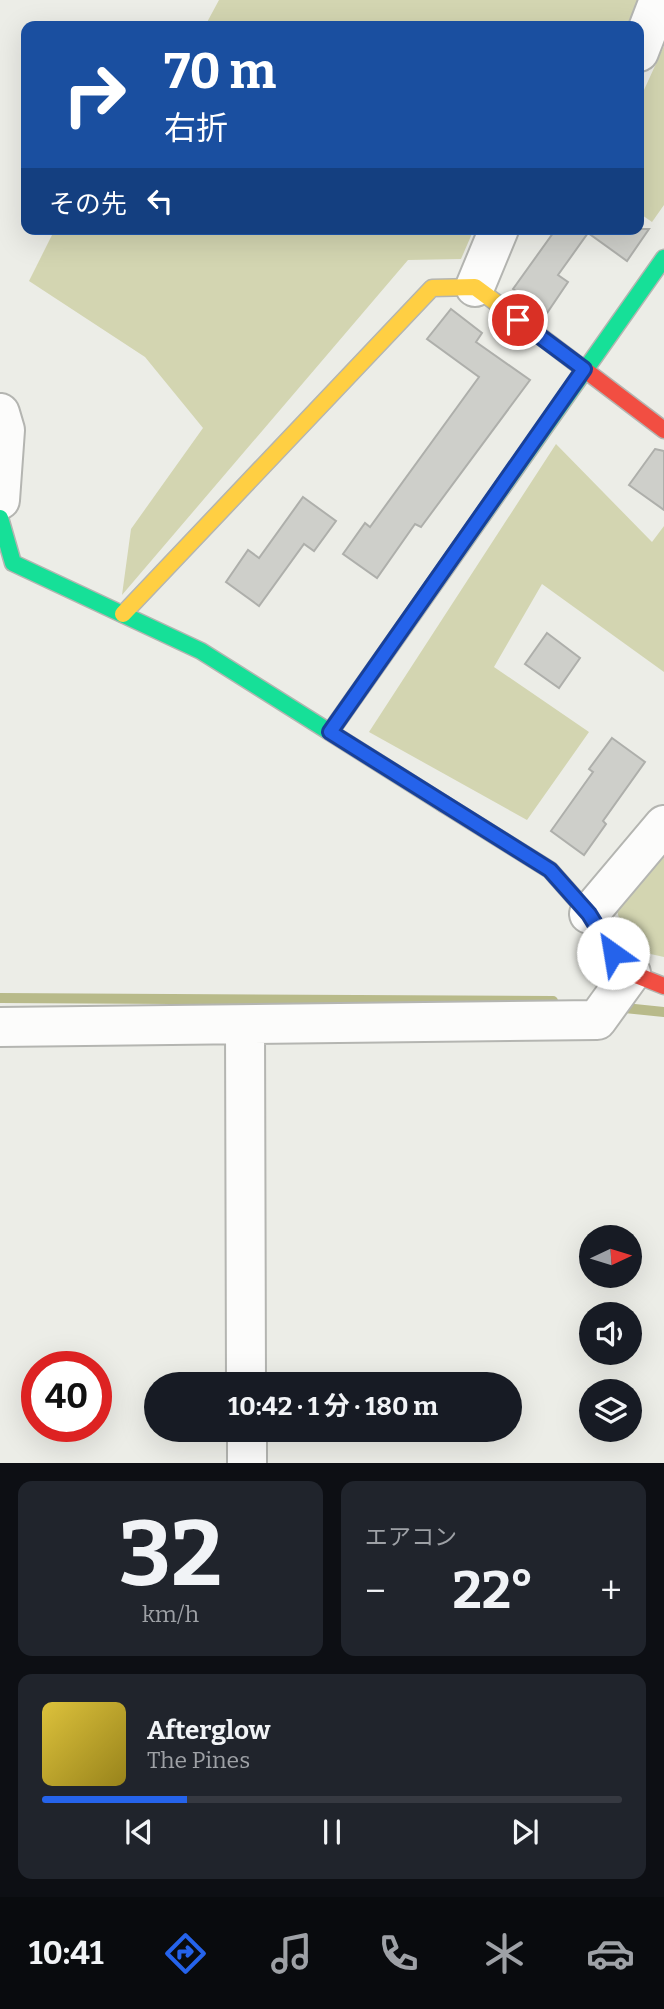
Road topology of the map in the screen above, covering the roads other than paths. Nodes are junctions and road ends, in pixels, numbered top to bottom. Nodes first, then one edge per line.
1 (659, 0) edge
2 (644, 39) edge
3 (497, 235) edge
4 (664, 258) edge
5 (475, 287) junction
6 (584, 369) junction
7 (0, 413) edge
8 (664, 430) edge
9 (0, 500) edge
10 (0, 518) edge
11 (123, 614) junction
12 (330, 732) junction
13 (664, 825) edge
14 (589, 914) junction
15 (648, 979) edge
16 (245, 1025) junction
17 (0, 1027) edge
18 (246, 1372) edge
19 (247, 1442) edge
20 (247, 1463) edge

1 - 2 street
3 - 5 street
4 - 6 street
5 - 6 street
5 - 11 street
6 - 8 street
6 - 12 street
7 - 9 street
10 - 11 street
11 - 12 street
12 - 14 street
13 - 14 street
14 - 15 street
15 - 16 street
16 - 17 street
16 - 18 street
19 - 20 street

